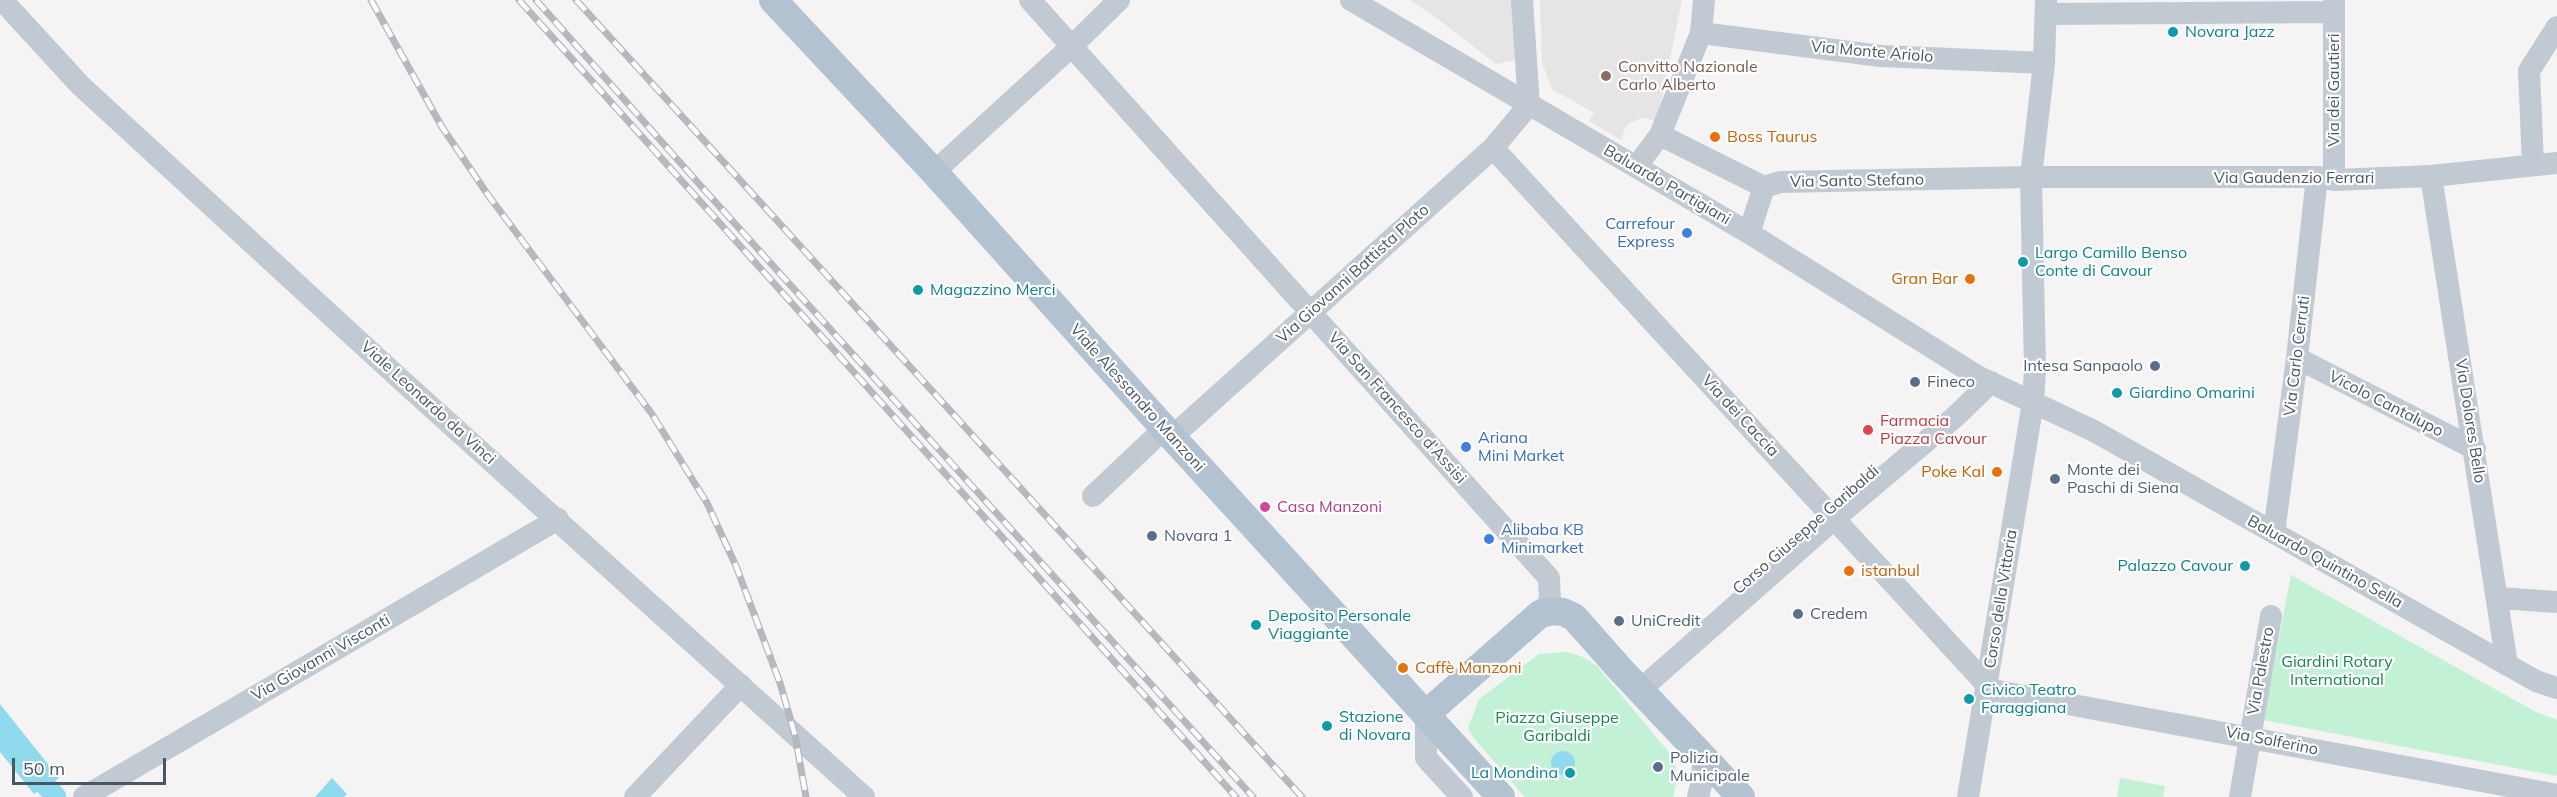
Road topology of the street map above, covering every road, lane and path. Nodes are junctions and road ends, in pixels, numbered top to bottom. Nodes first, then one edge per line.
1 (2, 0) edge
2 (773, 0) edge
3 (1030, 0) edge
4 (1119, 0) edge
5 (1350, 0) edge
6 (1522, 0) edge
7 (1704, 0) edge
8 (2334, 6) edge
9 (2049, 10) edge
10 (2557, 27) edge
11 (1701, 33) junction
12 (1072, 46) junction
13 (2044, 63) junction
14 (1529, 105) junction
15 (1660, 135) junction
16 (1493, 148) junction
17 (2557, 163) edge
18 (2534, 165) junction
19 (1636, 167) junction
20 (934, 172) junction
21 (2431, 176) junction
22 (2031, 177) junction
23 (2325, 179) junction
24 (1764, 187) junction
25 (1749, 233) junction
26 (1311, 312) junction
27 (2297, 358) junction
28 (1985, 380) junction
29 (2033, 402) junction
30 (1168, 433) junction
31 (2475, 449) junction
32 (1093, 496) dead end
33 (1830, 514) junction
34 (558, 519) junction
35 (2276, 526) junction
36 (2499, 598) junction
37 (2557, 603) edge
38 (1540, 614) junction
39 (2271, 616) dead end
40 (2508, 665) junction
41 (741, 685) junction
42 (1637, 687) junction
43 (1987, 687) junction
44 (2557, 688) edge
45 (1426, 714) junction
46 (2249, 737) junction
47 (1703, 758) junction
48 (2490, 790) edge
49 (2557, 795) edge
50 (84, 797) edge
51 (635, 797) edge
52 (864, 797) edge
53 (1462, 797) edge
54 (1501, 797) edge
55 (1698, 797) edge
56 (1741, 797) edge
57 (1968, 797) edge
58 (2240, 797) edge

1 - 34 street, Viale Leonardo da Vinci
2 - 20 main road, Viale Alessandro Manzoni
3 - 12 street, Via San Francesco d'Assisi
4 - 12 street
5 - 14 street, Baluardo Partigiani
6 - 14 street
7 - 11 street
8 - 9 street
8 - 23 street, Via dei Gautieri
9 - 13 street, Corso della Vittoria
10 - 18 street
11 - 13 street, Via Monte Ariolo
11 - 15 street
12 - 20 street
12 - 26 street, Via San Francesco d'Assisi
13 - 22 street, Corso della Vittoria
14 - 16 street, Via Giovanni Battista Ploto
14 - 19 street, Baluardo Partigiani
15 - 19 street
15 - 24 street
16 - 26 street, Via Giovanni Battista Ploto
16 - 33 street, Via dei Caccia
17 - 18 street, Via Gaudenzio Ferrari
18 - 21 street, Via Gaudenzio Ferrari
19 - 25 street, Baluardo Partigiani
20 - 30 main road, Viale Alessandro Manzoni
21 - 23 street, Via Gaudenzio Ferrari
21 - 31 street, Via Dolores Bello
22 - 23 street, Via Gaudenzio Ferrari
22 - 24 street, Via Santo Stefano
22 - 29 street, Corso della Vittoria
23 - 27 street, Via Carlo Cerruti
24 - 25 street
25 - 28 street, Baluardo Partigiani
26 - 30 street, Via Giovanni Battista Ploto
26 - 38 street, Via San Francesco d'Assisi
27 - 31 street, Vicolo Cantalupo
27 - 35 street, Via Carlo Cerruti
28 - 29 street, Baluardo Partigiani
28 - 33 street, Corso Giuseppe Garibaldi
29 - 35 street, Baluardo Quintino Sella
29 - 43 street, Corso della Vittoria
30 - 32 street, Via Giovanni Battista Ploto
30 - 45 main road, Viale Alessandro Manzoni
31 - 36 street, Via Dolores Bello
33 - 42 street, Corso Giuseppe Garibaldi
33 - 43 street, Via dei Caccia
34 - 41 street, Viale Leonardo da Vinci
34 - 50 street, Via Giovanni Visconti
35 - 40 street, Baluardo Quintino Sella
36 - 37 street
36 - 40 street, Via Dolores Bello
38 - 42 main road
38 - 45 main road
39 - 46 street, Via Palestro
40 - 44 street, Baluardo Quintino Sella
41 - 51 street
41 - 52 street, Viale Leonardo da Vinci
42 - 47 main road
43 - 46 street, Via Solferino
43 - 57 street, Corso della Vittoria
45 - 53 street
45 - 54 main road, Viale Alessandro Manzoni
46 - 48 street, Via Solferino
46 - 58 street, Via Palestro
47 - 55 street
47 - 56 main road
48 - 49 street, Via Solferino

